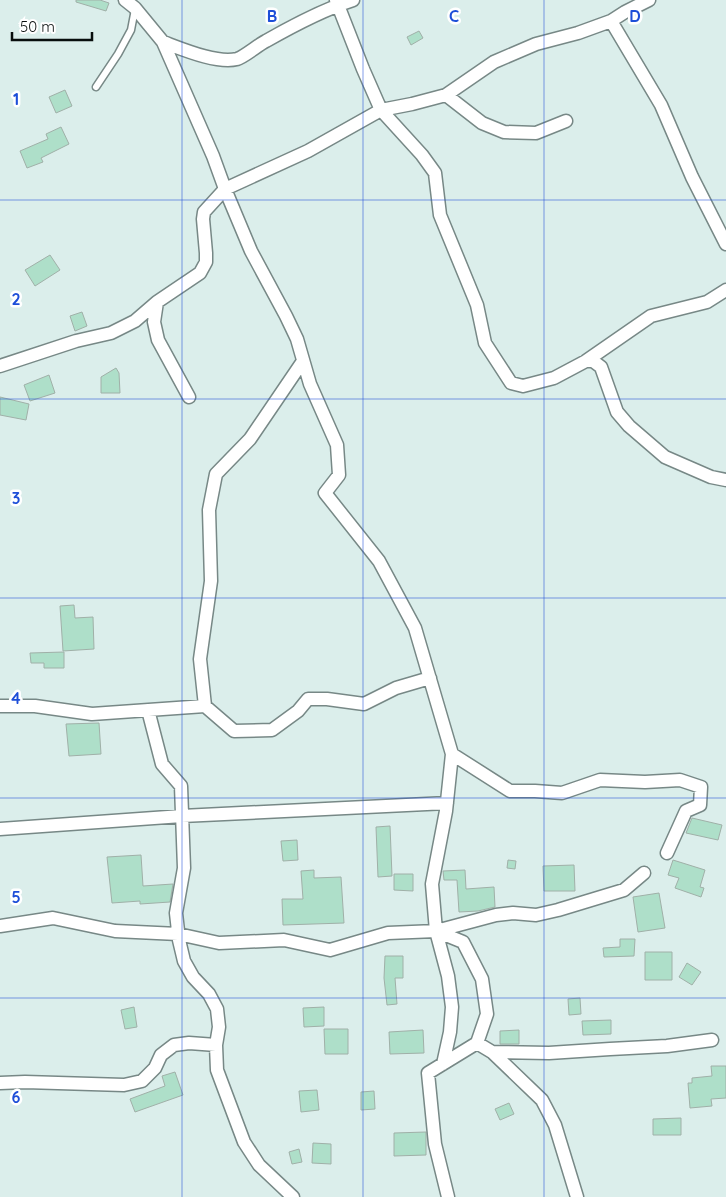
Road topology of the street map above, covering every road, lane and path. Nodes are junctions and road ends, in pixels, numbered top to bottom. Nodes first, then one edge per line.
1 (125, 0) edge
2 (353, 0) edge
3 (618, 0) edge
4 (649, 0) edge
5 (338, 2) edge
6 (135, 4) edge
7 (625, 12) junction
8 (611, 21) junction
9 (163, 42) junction
10 (96, 88) dead end
11 (446, 96) junction
12 (381, 110) junction
13 (566, 121) dead end
14 (225, 189) junction
15 (726, 244) edge
16 (726, 290) edge
17 (157, 302) junction
18 (303, 361) junction
19 (586, 361) junction
20 (0, 366) edge
21 (188, 397) dead end
22 (726, 480) edge
23 (430, 678) junction
24 (0, 706) edge
25 (205, 706) junction
26 (148, 710) junction
27 (452, 754) junction
28 (447, 803) junction
29 (182, 816) junction
30 (0, 830) edge
31 (667, 853) dead end
32 (644, 873) dead end
33 (0, 926) edge
34 (436, 931) junction
35 (178, 934) junction
36 (712, 1040) dead end
37 (478, 1043) junction
38 (216, 1045) junction
39 (492, 1052) junction
40 (443, 1064) junction
41 (0, 1083) edge
42 (292, 1197) edge
43 (448, 1197) edge
44 (577, 1197) edge

1 - 6 street
2 - 5 street
3 - 7 street
4 - 7 street
5 - 9 street
5 - 12 street
6 - 9 street
6 - 10 lane
7 - 8 street
8 - 11 street
8 - 15 street
9 - 14 street
11 - 12 street
11 - 13 street
12 - 14 street
12 - 19 street
14 - 17 street
14 - 18 street
16 - 19 street
17 - 20 street
17 - 21 street
18 - 23 street
18 - 25 street
19 - 22 street
23 - 25 street
23 - 27 street
24 - 26 street
25 - 26 street
26 - 29 street
27 - 28 street
27 - 31 street
28 - 29 street
28 - 34 street
29 - 30 street
29 - 35 street
32 - 34 street
33 - 35 street
34 - 35 street
34 - 37 street
34 - 40 street
35 - 38 street
36 - 39 street
37 - 39 street
37 - 40 street
38 - 41 street
38 - 42 street
39 - 44 street
40 - 43 street

